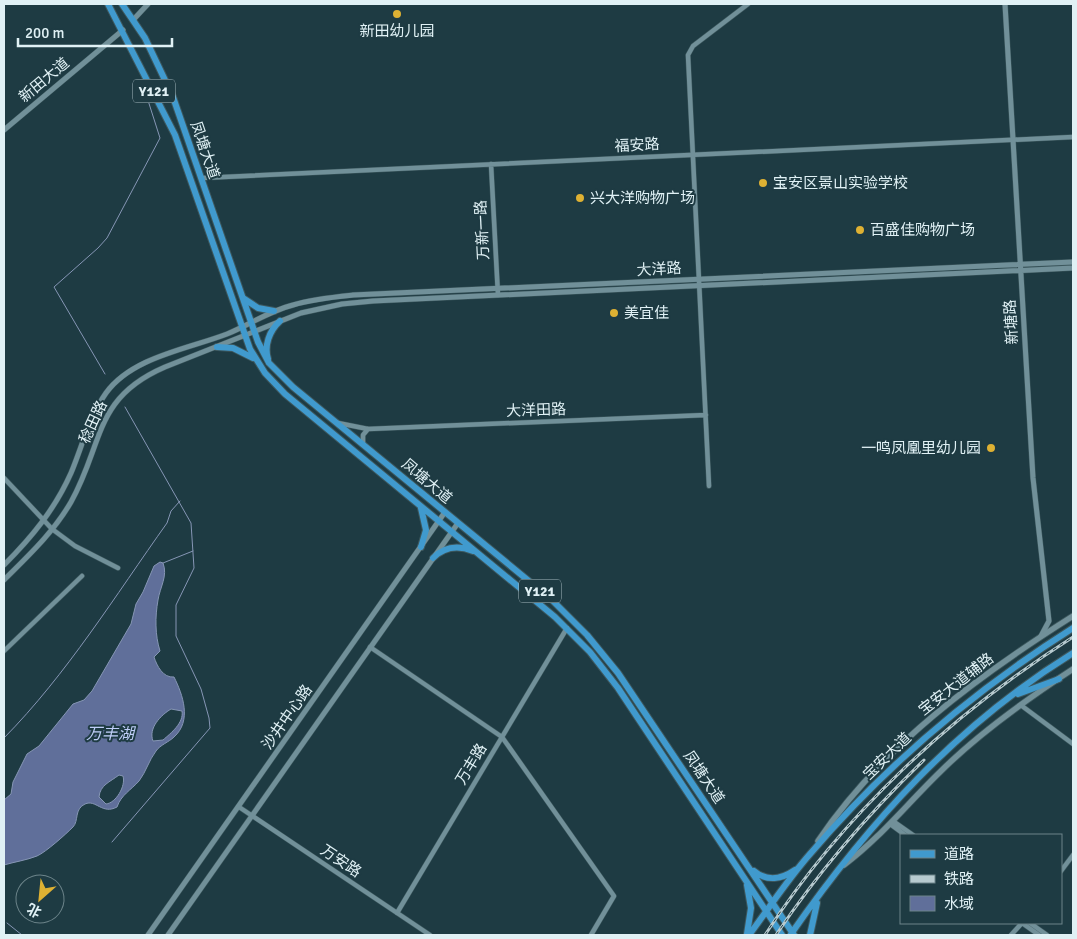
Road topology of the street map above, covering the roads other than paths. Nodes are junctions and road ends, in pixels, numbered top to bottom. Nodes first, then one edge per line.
1 (108, 4) edge
2 (122, 4) edge
3 (126, 4) edge
4 (148, 4) edge
5 (748, 4) edge
6 (1005, 4) edge
7 (129, 12) junction
8 (134, 19) junction
9 (123, 30) junction
10 (167, 84) junction
11 (153, 90) junction
12 (4, 130) edge
13 (1073, 136) edge
14 (1014, 140) junction
15 (693, 155) junction
16 (492, 164) junction
17 (202, 178) junction
18 (1073, 262) edge
19 (1021, 267) junction
20 (1073, 268) edge
21 (699, 282) junction
22 (498, 288) junction
23 (498, 295) junction
24 (242, 297) junction
25 (274, 311) junction
26 (280, 321) junction
27 (251, 322) junction
28 (242, 327) junction
29 (254, 332) junction
30 (245, 336) junction
31 (217, 347) junction
32 (256, 361) junction
33 (269, 363) junction
34 (706, 415) junction
35 (334, 421) junction
36 (368, 429) junction
37 (363, 445) junction
38 (4, 478) edge
39 (709, 486) dead end
40 (417, 503) junction
41 (445, 512) junction
42 (44, 521) junction
43 (439, 521) junction
44 (458, 523) junction
45 (52, 529) junction
46 (452, 531) junction
47 (421, 547) junction
48 (480, 554) junction
49 (433, 558) junction
50 (4, 564) edge
51 (118, 568) dead end
52 (82, 576) dead end
53 (4, 580) edge
54 (1073, 616) edge
55 (567, 628) junction
56 (1073, 628) edge
57 (1041, 636) junction
58 (370, 647) junction
59 (4, 651) edge
60 (1073, 653) edge
61 (1073, 669) edge
62 (1059, 679) junction
63 (1010, 697) junction
64 (1022, 706) junction
65 (502, 737) junction
66 (1073, 744) edge
67 (239, 807) junction
68 (252, 816) junction
69 (892, 822) junction
70 (904, 834) edge
71 (911, 834) edge
72 (809, 855) junction
73 (1073, 855) edge
74 (802, 864) junction
75 (750, 867) junction
76 (842, 867) junction
77 (1062, 871) edge
78 (744, 879) junction
79 (821, 894) junction
80 (772, 903) junction
81 (766, 912) junction
82 (397, 913) junction
83 (1021, 924) edge
84 (1023, 924) edge
85 (1031, 924) edge
86 (792, 934) edge
87 (148, 935) edge
88 (168, 935) edge
89 (430, 935) edge
90 (591, 935) edge
91 (748, 935) edge
92 (782, 935) edge
93 (810, 935) edge
94 (1011, 935) edge
95 (1039, 935) edge
96 (1047, 935) edge

1 - 9 main road, 凤塘大道 / Y121
2 - 7 main road, 凤塘大道 / Y121
3 - 7 main road
4 - 8 street
5 - 15 street
6 - 14 street, 新塘路
7 - 8 main road, 凤塘大道 / Y121
8 - 10 main road, 凤塘大道 / Y121
9 - 11 main road, 凤塘大道 / Y121
9 - 12 street, 新田大道
10 - 11 main road
10 - 17 main road, 凤塘大道 / Y121
11 - 28 main road, 凤塘大道 / Y121
13 - 14 street, 福安路
14 - 15 street, 福安路
14 - 19 street, 新塘路
15 - 16 street, 福安路
15 - 21 street
16 - 17 street, 福安路
16 - 22 street, 万新一路
17 - 24 main road, 凤塘大道 / Y121
18 - 19 street, 大洋路
19 - 20 street, 大洋路
19 - 21 street, 大洋路
19 - 57 street, 新塘路
21 - 22 street, 大洋路
21 - 23 street, 大洋路
21 - 34 street
22 - 23 street, 万新一路
22 - 25 street, 大洋路
23 - 26 street, 大洋路
24 - 25 main road
24 - 27 main road, 凤塘大道 / Y121
25 - 27 street, 大洋路
26 - 29 street, 大洋路
26 - 33 main road
27 - 28 street, 稔田路
27 - 29 main road, 凤塘大道 / Y121
28 - 30 main road, 凤塘大道 / Y121
28 - 42 street, 稔田路
29 - 30 street, 稔田路
29 - 33 main road, 凤塘大道 / Y121
30 - 31 street, 稔田路
30 - 32 main road, 凤塘大道 / Y121
31 - 32 main road
31 - 45 street, 稔田路
32 - 40 main road, 凤塘大道 / Y121
33 - 35 main road, 凤塘大道 / Y121
34 - 36 street, 大洋田路
34 - 39 street
35 - 36 street, 大洋田路
35 - 37 main road, 凤塘大道 / Y121
36 - 37 street
37 - 41 main road, 凤塘大道 / Y121
38 - 42 street
40 - 43 main road, 凤塘大道 / Y121
40 - 47 main road
41 - 43 street, 沙井中心路
41 - 44 main road, 凤塘大道 / Y121
42 - 45 street
42 - 50 street, 稔田路
43 - 46 main road, 凤塘大道 / Y121
43 - 47 street, 沙井中心路
44 - 46 street, 沙井中心路
44 - 75 main road, 凤塘大道 / Y121
45 - 51 street
45 - 53 street, 稔田路
46 - 48 main road, 凤塘大道 / Y121
46 - 49 street, 沙井中心路
47 - 67 street, 沙井中心路
48 - 49 main road
48 - 55 main road, 凤塘大道 / Y121
49 - 58 street, 沙井中心路
52 - 59 street
54 - 57 main road, 宝安大道辅路
55 - 65 street, 万丰路
55 - 78 main road, 凤塘大道 / Y121
56 - 72 main road, 宝安大道
57 - 72 main road, 宝安大道辅路
58 - 65 street
58 - 68 street, 沙井中心路
60 - 63 main road
61 - 62 main road
62 - 63 main road
62 - 64 main road
63 - 76 main road
64 - 66 street
64 - 69 main road
65 - 82 street, 万丰路
65 - 90 street
67 - 68 street, 万安路
67 - 87 street, 沙井中心路
68 - 82 street, 万安路
68 - 88 street, 沙井中心路
69 - 70 street
69 - 71 street
69 - 76 main road
72 - 74 main road, 宝安大道
73 - 77 street
74 - 75 main road
74 - 80 main road, 宝安大道
75 - 80 main road, 凤塘大道 / Y121
76 - 79 main road
78 - 81 main road, 凤塘大道 / Y121
78 - 91 main road
79 - 86 main road
79 - 93 main road
80 - 81 main road, 宝安大道
80 - 86 main road, 凤塘大道 / Y121
81 - 91 main road, 宝安大道
81 - 92 main road, 凤塘大道 / Y121
82 - 89 street, 万安路
83 - 94 street
84 - 95 street
85 - 96 street

